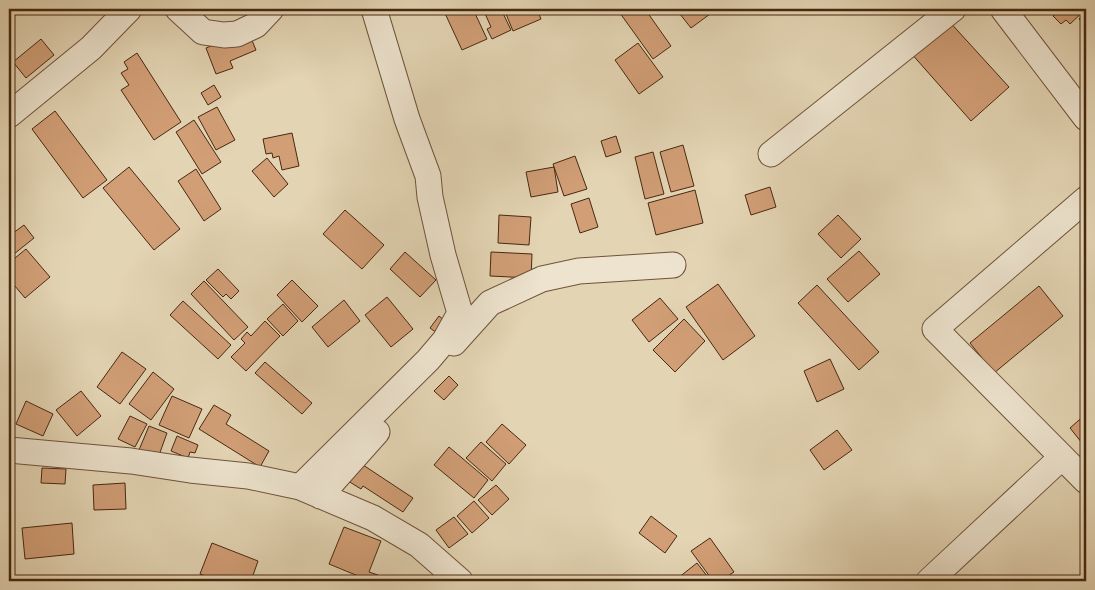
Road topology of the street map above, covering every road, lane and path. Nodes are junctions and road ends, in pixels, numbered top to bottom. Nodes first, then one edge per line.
1 (129, 9) edge
2 (178, 9) edge
3 (271, 9) edge
4 (374, 9) edge
5 (953, 9) edge
6 (1003, 9) edge
7 (9, 115) edge
8 (1086, 118) edge
9 (771, 154) dead end
10 (1086, 199) edge
11 (673, 265) dead end
12 (9, 450) edge
13 (1062, 457) junction
14 (1086, 481) edge
15 (310, 491) junction
16 (460, 581) edge
17 (929, 581) edge

1 - 7 street
2 - 3 street
4 - 15 street
5 - 9 street
6 - 8 street
10 - 13 street
11 - 15 street
12 - 15 street
13 - 14 street
13 - 17 street
15 - 16 street

